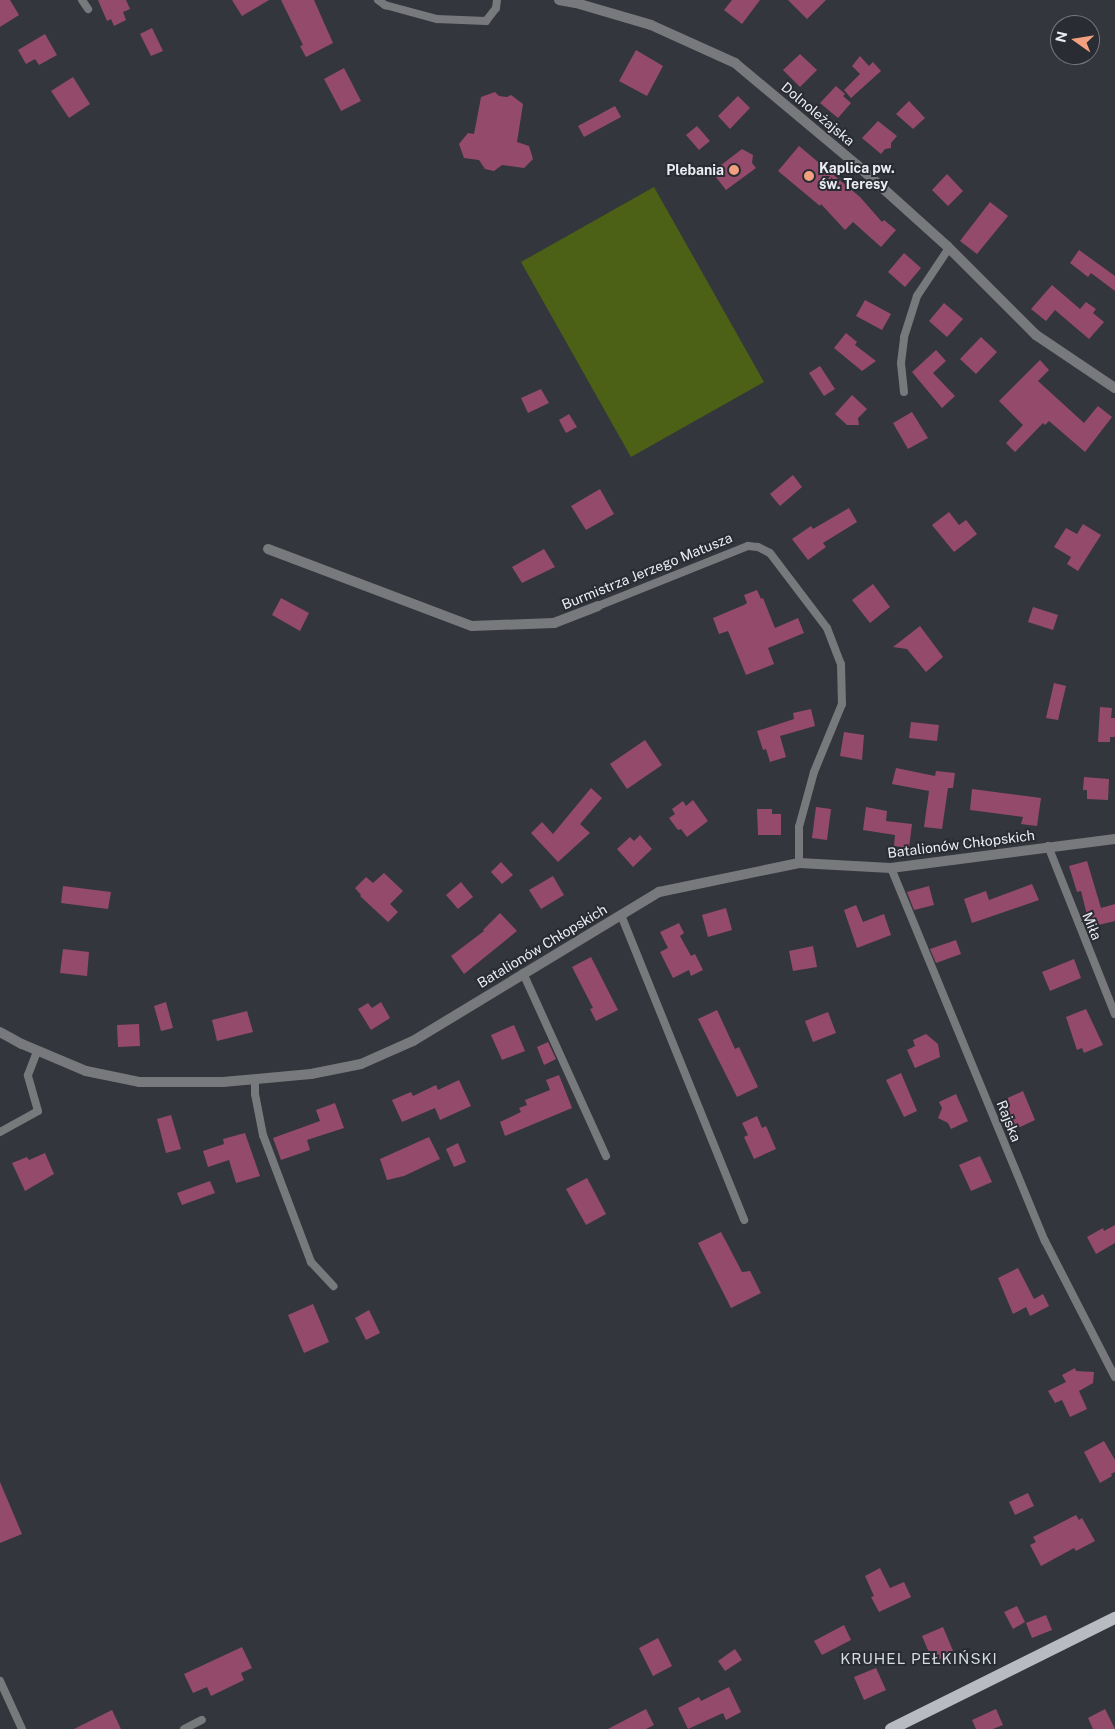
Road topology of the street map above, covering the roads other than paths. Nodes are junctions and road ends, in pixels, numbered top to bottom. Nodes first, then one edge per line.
1 (82, 0) edge
2 (378, 0) edge
3 (497, 0) edge
4 (559, 0) edge
5 (576, 1) edge
6 (88, 8) dead end
7 (949, 248) junction
8 (1115, 388) edge
9 (904, 392) dead end
10 (268, 549) dead end
11 (598, 606) joint
12 (1115, 839) edge
13 (1048, 846) junction
14 (798, 863) junction
15 (891, 868) junction
16 (620, 915) junction
17 (523, 973) junction
18 (1115, 1014) edge
19 (0, 1032) edge
20 (36, 1050) junction
21 (255, 1080) junction
22 (0, 1132) edge
23 (606, 1156) dead end
24 (744, 1220) dead end
25 (333, 1286) dead end
26 (1115, 1378) edge
27 (1115, 1618) edge
28 (0, 1681) edge
29 (202, 1720) dead end
30 (910, 1725) edge
31 (22, 1729) edge
32 (184, 1729) edge
33 (891, 1729) edge

1 - 6 lane
2 - 3 lane
4 - 5 street, Dolnoleżajska
5 - 7 street, Dolnoleżajska
7 - 8 street, Dolnoleżajska
7 - 9 lane
10 - 11 street, Burmistrza Jerzego Matusza
11 - 14 lane, Burmistrza Jerzego Matusza
12 - 13 street, Batalionów Chłopskich
13 - 15 street, Batalionów Chłopskich
13 - 18 lane, Miła
14 - 15 street, Batalionów Chłopskich
14 - 16 street, Batalionów Chłopskich
15 - 26 lane, Rajska
16 - 17 street, Batalionów Chłopskich
16 - 24 lane
17 - 21 street, Batalionów Chłopskich
17 - 23 lane
19 - 20 street, Batalionów Chłopskich
20 - 21 street, Batalionów Chłopskich
20 - 22 lane
21 - 25 lane
27 - 30 main road
28 - 31 lane
29 - 32 lane
30 - 33 main road

